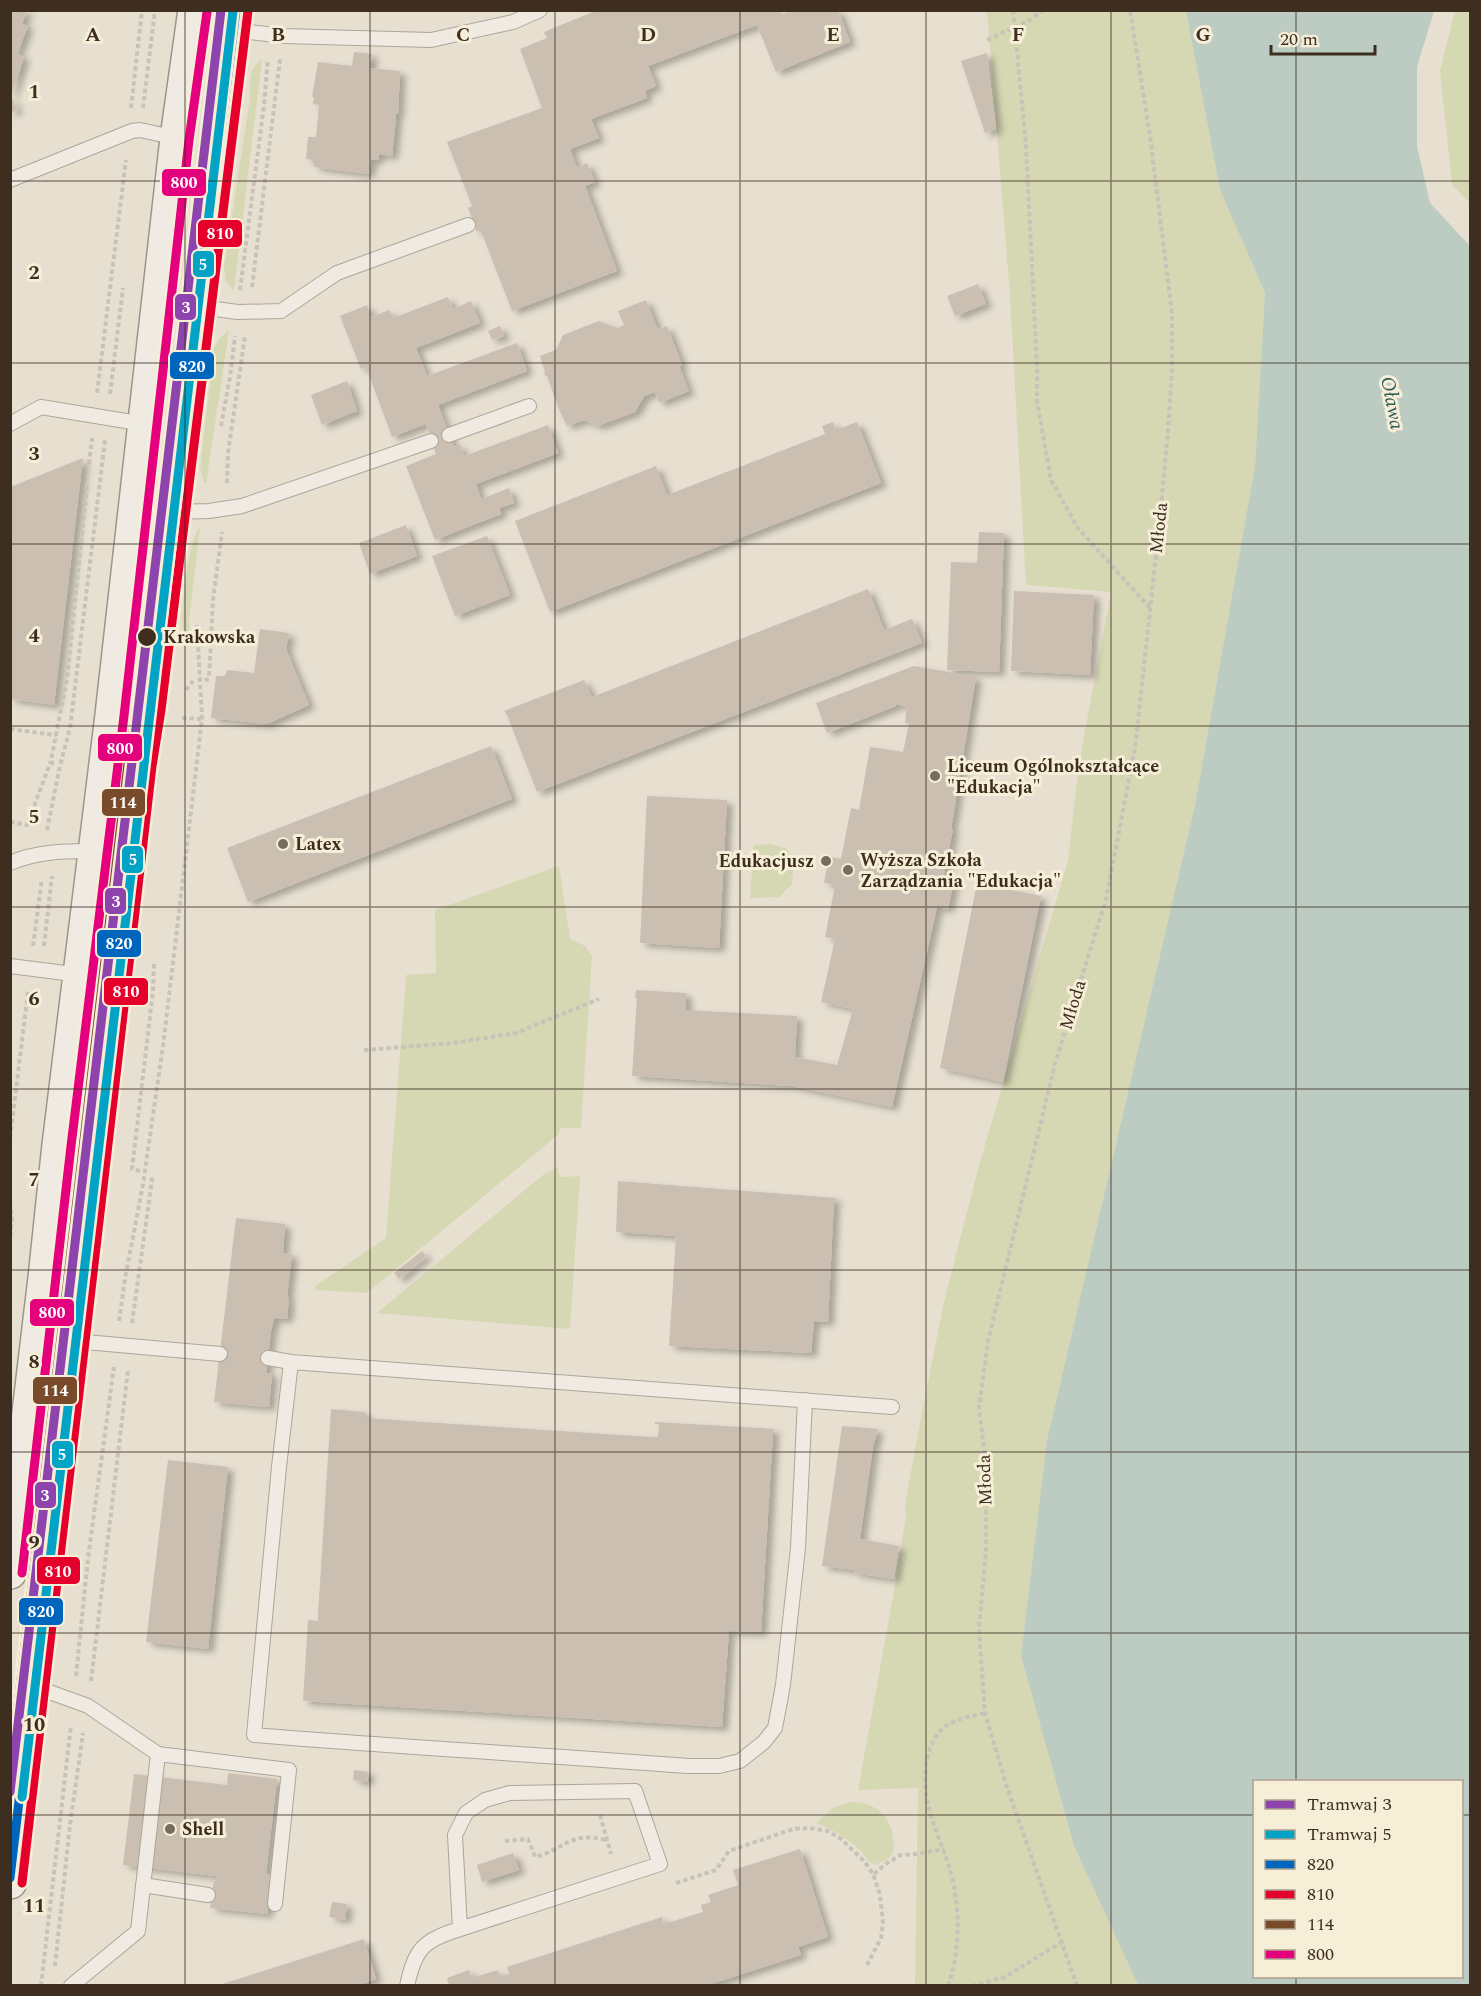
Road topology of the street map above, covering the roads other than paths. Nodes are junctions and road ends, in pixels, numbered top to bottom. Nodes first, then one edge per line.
1 (195, 10) edge
2 (540, 10) edge
3 (235, 20) edge
4 (177, 138) junction
5 (10, 180) edge
6 (468, 225) dead end
7 (199, 307) junction
8 (529, 406) dead end
9 (10, 424) edge
10 (144, 424) junction
11 (449, 435) dead end
12 (431, 441) dead end
13 (174, 512) junction
14 (96, 851) junction
15 (10, 863) edge
16 (10, 966) edge
17 (81, 975) junction
18 (74, 1341) junction
19 (220, 1354) dead end
20 (268, 1358) dead end
21 (291, 1362) junction
22 (805, 1400) junction
23 (892, 1407) dead end
24 (10, 1572) edge
25 (33, 1686) junction
26 (158, 1754) junction
27 (10, 1882) edge
28 (143, 1885) junction
29 (208, 1895) dead end
30 (275, 1904) dead end
31 (460, 1929) junction
32 (71, 1986) edge
33 (407, 1986) edge

1 - 4 main road
2 - 3 lane
3 - 7 main road
4 - 5 lane
4 - 10 main road
6 - 7 lane
7 - 13 main road
8 - 11 lane
9 - 10 lane
10 - 14 main road
12 - 13 lane
13 - 18 main road
14 - 15 lane
14 - 17 main road
16 - 17 lane
17 - 24 main road
18 - 19 lane
18 - 25 main road
20 - 21 lane
21 - 22 lane
21 - 22 lane
22 - 23 lane
25 - 26 lane
25 - 27 main road
26 - 28 lane
26 - 30 lane
28 - 29 lane
28 - 32 lane
31 - 31 lane
31 - 33 lane

